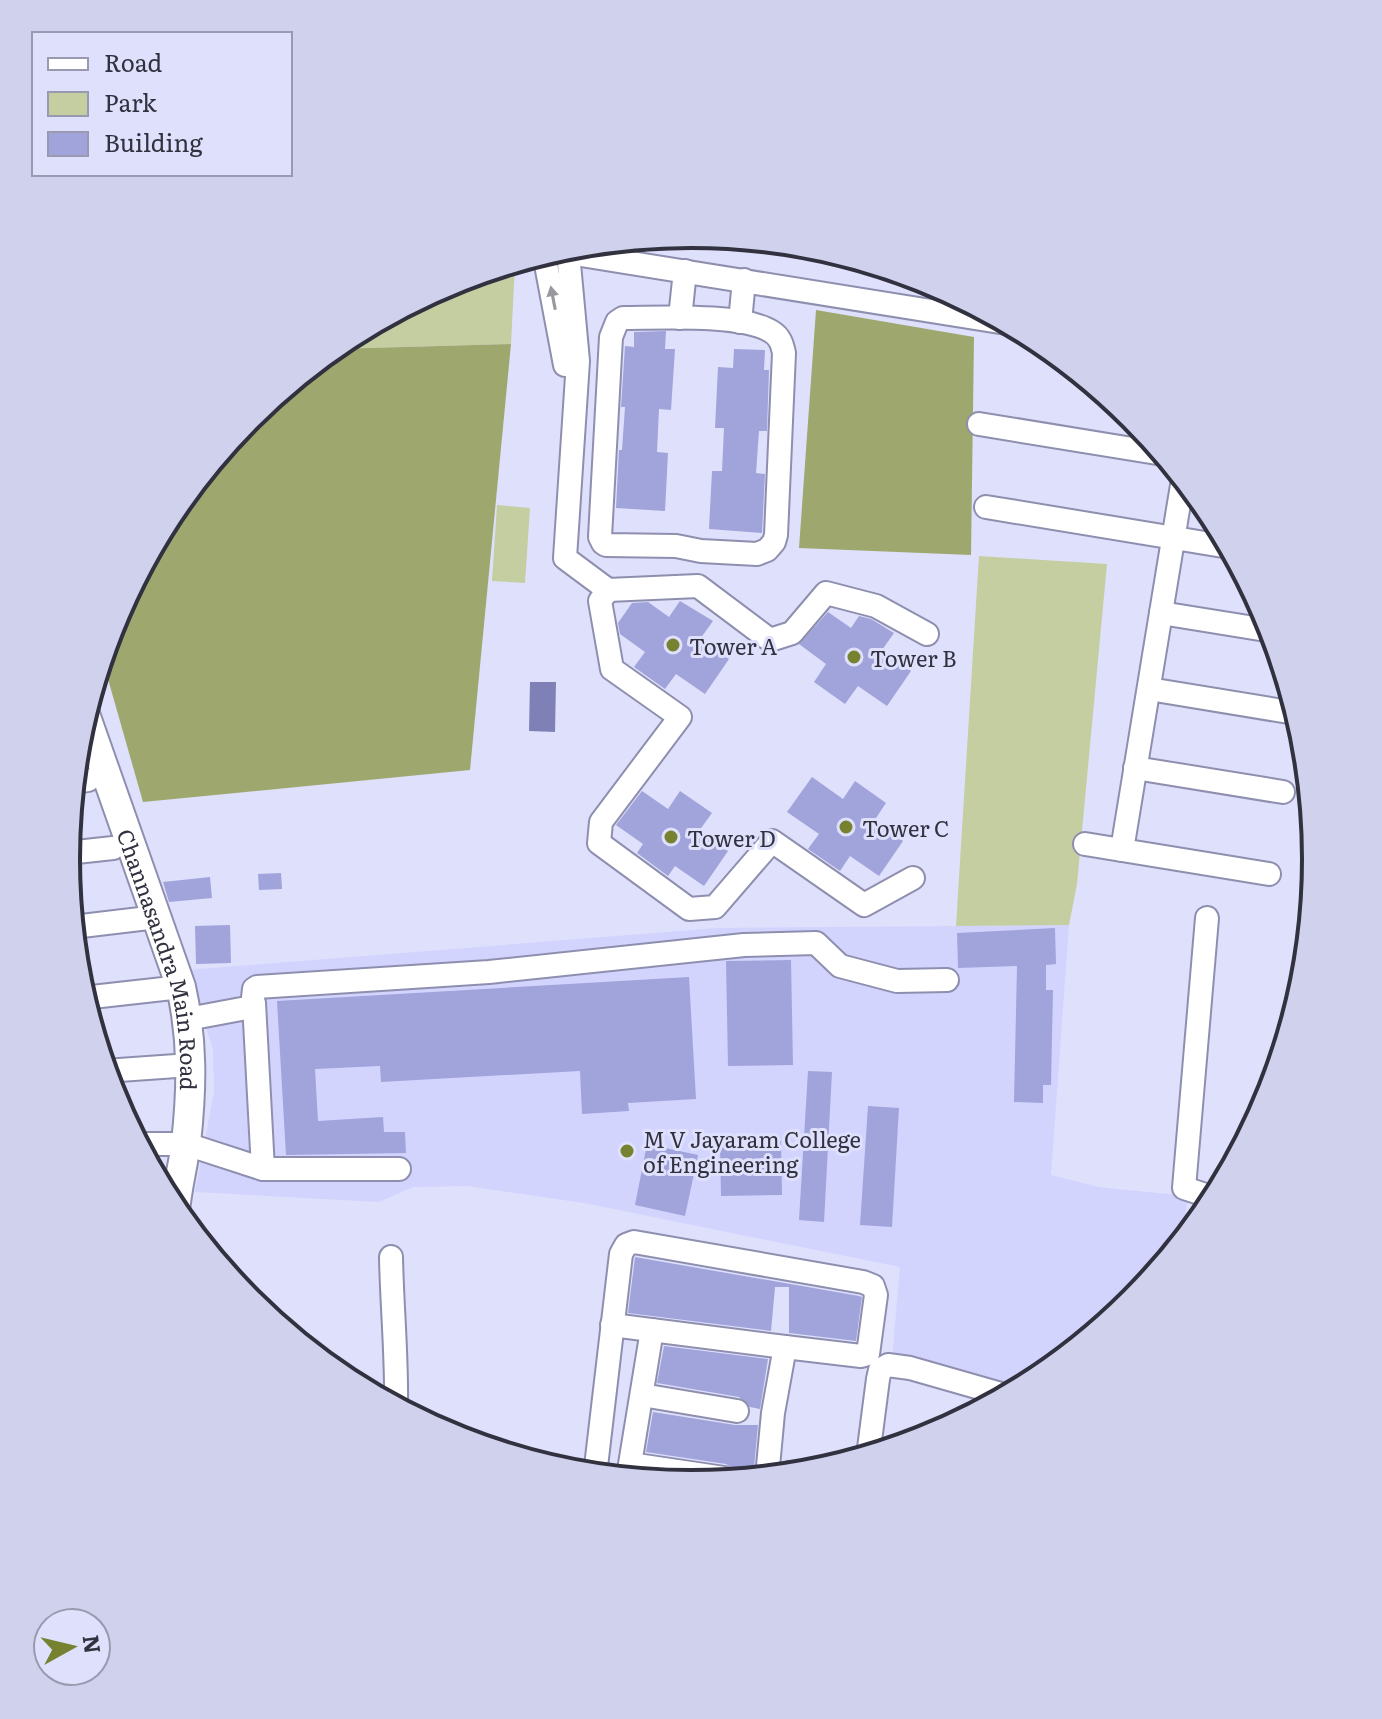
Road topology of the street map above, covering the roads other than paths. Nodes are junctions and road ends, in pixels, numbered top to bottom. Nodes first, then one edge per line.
1 (593, 257) edge
2 (563, 262) edge
3 (546, 266) edge
4 (685, 271) junction
5 (744, 280) junction
6 (971, 317) edge
7 (680, 318) junction
8 (740, 322) junction
9 (979, 424) dead end
10 (1145, 451) edge
11 (1180, 494) edge
12 (986, 507) dead end
13 (1173, 538) junction
14 (1214, 545) edge
15 (604, 596) junction
16 (1161, 613) junction
17 (1256, 628) edge
18 (927, 634) dead end
19 (1149, 689) junction
20 (1283, 711) edge
21 (93, 738) edge
22 (1135, 768) junction
23 (84, 788) edge
24 (1283, 792) dead end
25 (1085, 844) dead end
26 (113, 848) junction
27 (1122, 850) junction
28 (80, 852) edge
29 (1269, 874) dead end
30 (913, 878) dead end
31 (150, 918) junction
32 (1207, 918) dead end
33 (84, 926) edge
34 (947, 980) dead end
35 (174, 988) junction
36 (96, 997) edge
37 (254, 1003) junction
38 (188, 1019) junction
39 (176, 1066) junction
40 (118, 1070) edge
41 (151, 1144) edge
42 (177, 1144) junction
43 (263, 1169) junction
44 (399, 1169) dead end
45 (167, 1173) edge
46 (176, 1187) edge
47 (1202, 1194) edge
48 (391, 1257) dead end
49 (612, 1325) junction
50 (652, 1330) junction
51 (785, 1347) junction
52 (991, 1392) edge
53 (397, 1395) edge
54 (642, 1395) junction
55 (737, 1411) dead end
56 (870, 1443) edge
57 (596, 1463) edge
58 (768, 1465) edge
59 (666, 1469) edge

1 - 4 street
2 - 15 street
15 -> 3 street
4 - 5 street
4 - 7 street
5 - 6 street
5 - 8 street
7 - 8 street
7 - 8 street
9 - 10 street
11 - 13 street
12 - 13 street
13 - 14 street
13 - 16 street
15 - 18 street
15 - 30 street
16 - 17 street
16 - 19 street
19 - 20 street
19 - 22 street
21 - 31 main road, Channasandra Main Road
22 - 24 street
22 - 27 street
23 - 26 main road, Channasandra Main Road
25 - 27 street
26 - 28 street
26 - 31 main road, Channasandra Main Road
27 - 29 street
31 - 33 street
31 - 35 main road, Channasandra Main Road
32 - 47 street
34 - 37 street
35 - 36 street
35 - 38 main road, Channasandra Main Road
35 - 39 main road, Channasandra Main Road
37 - 38 street
37 - 43 street
38 - 42 main road, Channasandra Main Road
39 - 40 street
39 - 42 main road, Channasandra Main Road
41 - 42 street
42 - 43 street
42 - 45 main road, Channasandra Main Road
42 - 46 main road, Channasandra Main Road
43 - 44 street
48 - 53 street
49 - 50 street
49 - 51 street
49 - 57 street
50 - 51 street
50 - 54 street
51 - 58 street
52 - 56 street
54 - 55 street
54 - 59 street

